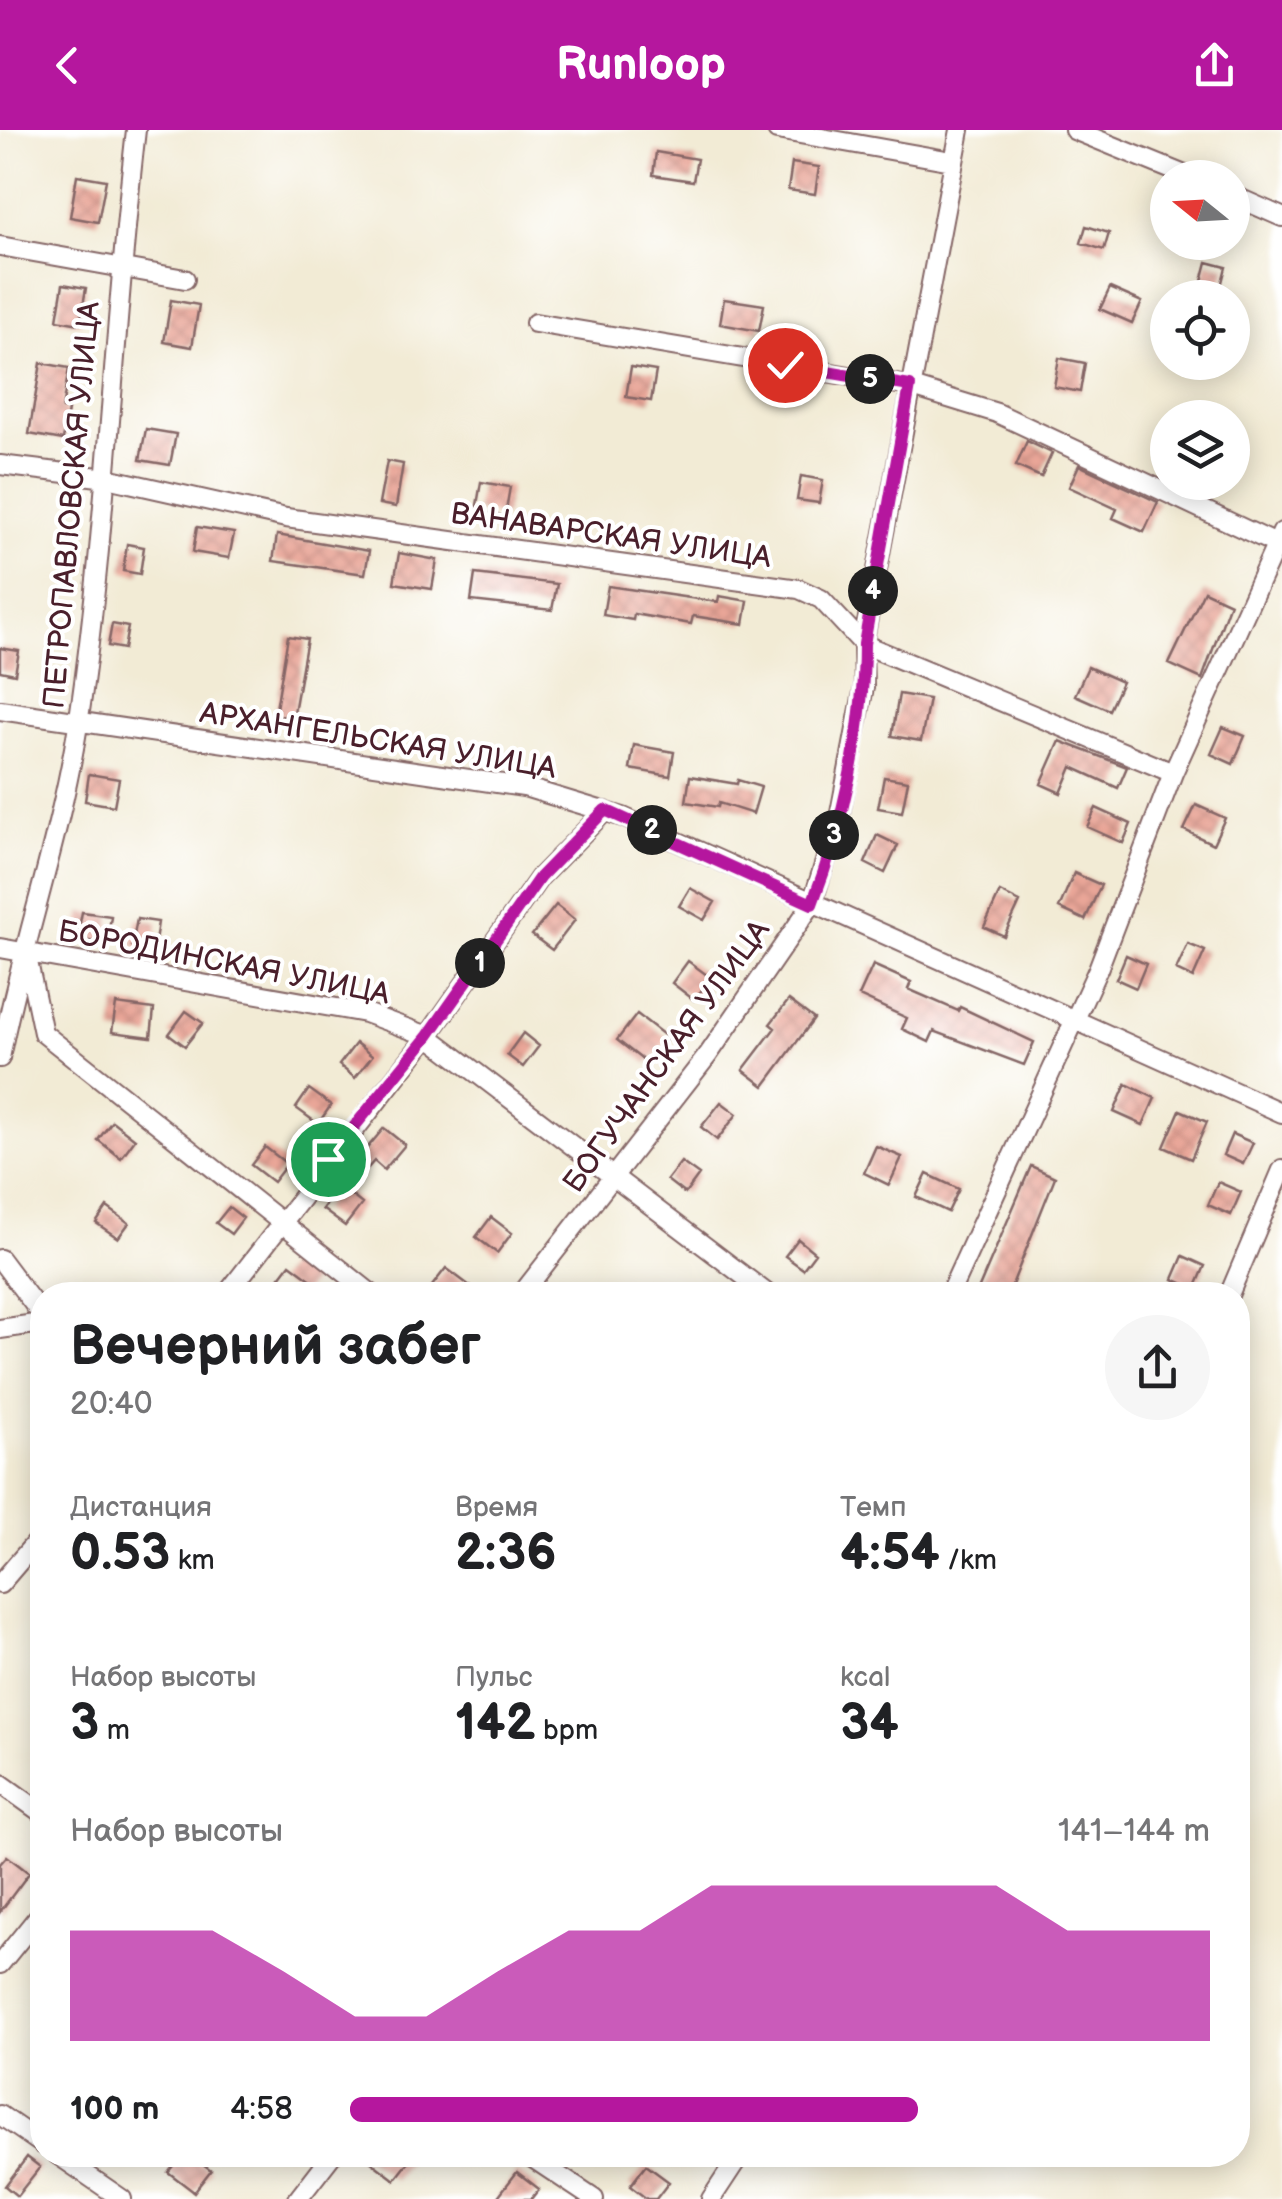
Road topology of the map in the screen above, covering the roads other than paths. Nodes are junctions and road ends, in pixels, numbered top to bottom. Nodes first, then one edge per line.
1 (136, 130) edge
2 (777, 130) edge
3 (960, 130) edge
4 (1074, 130) edge
5 (952, 161) junction
6 (1150, 161) edge
7 (1250, 203) edge
8 (1282, 217) edge
9 (0, 246) edge
10 (120, 269) junction
11 (185, 279) dead end
12 (536, 323) dead end
13 (910, 386) junction
14 (0, 466) edge
15 (108, 478) junction
16 (1279, 538) edge
17 (864, 644) junction
18 (0, 710) edge
19 (79, 722) junction
20 (1174, 773) junction
21 (605, 810) junction
22 (812, 904) junction
23 (0, 948) edge
24 (26, 951) junction
25 (1075, 1021) junction
26 (428, 1036) junction
27 (0, 1058) edge
28 (1282, 1113) edge
29 (1282, 1170) edge
30 (614, 1175) junction
31 (280, 1222) junction
32 (0, 1259) edge
33 (236, 1282) edge
34 (356, 1282) edge
35 (531, 1282) edge
36 (752, 1282) edge
37 (955, 1282) edge
38 (1235, 1282) edge
39 (30, 1302) edge
40 (30, 1322) edge
41 (0, 1329) edge
42 (30, 1549) edge
43 (0, 1584) edge
44 (0, 1783) edge
45 (30, 1805) edge
46 (30, 1927) edge
47 (0, 1964) edge
48 (0, 2115) edge
49 (30, 2136) edge
50 (75, 2167) edge
51 (323, 2167) edge
52 (546, 2167) edge
53 (732, 2167) edge
54 (122, 2199) edge
55 (298, 2199) edge
56 (594, 2199) edge
57 (710, 2199) edge

1 - 10 street, ПЕТРОПАВЛОВСКАЯ УЛИЦА
2 - 5 street
3 - 5 street, БОГУЧАНСКАЯ УЛИЦА
4 - 6 street
5 - 13 street, БОГУЧАНСКАЯ УЛИЦА
7 - 8 street
9 - 10 street
10 - 11 street
10 - 15 street, ПЕТРОПАВЛОВСКАЯ УЛИЦА
12 - 13 street
13 - 16 street
13 - 17 street, БОГУЧАНСКАЯ УЛИЦА
14 - 15 street, ВАНАВАРСКАЯ УЛИЦА
15 - 17 street, ВАНАВАРСКАЯ УЛИЦА
15 - 19 street, ПЕТРОПАВЛОВСКАЯ УЛИЦА
16 - 20 street
17 - 20 street, ВАНАВАРСКАЯ УЛИЦА
17 - 22 street, БОГУЧАНСКАЯ УЛИЦА
18 - 19 street, АРХАНГЕЛЬСКАЯ УЛИЦА
19 - 21 street, АРХАНГЕЛЬСКАЯ УЛИЦА
19 - 24 street, ПЕТРОПАВЛОВСКАЯ УЛИЦА
20 - 25 street
21 - 22 street, АРХАНГЕЛЬСКАЯ УЛИЦА
21 - 26 street
22 - 25 street, АРХАНГЕЛЬСКАЯ УЛИЦА
22 - 30 street, БОГУЧАНСКАЯ УЛИЦА
23 - 24 street, БОРОДИНСКАЯ УЛИЦА
24 - 26 street, БОРОДИНСКАЯ УЛИЦА
24 - 27 street, ПЕТРОПАВЛОВСКАЯ УЛИЦА
24 - 31 street
25 - 28 street, АРХАНГЕЛЬСКАЯ УЛИЦА
25 - 37 street
26 - 30 street, БОРОДИНСКАЯ УЛИЦА
26 - 31 street
29 - 38 street
30 - 35 street, БОГУЧАНСКАЯ УЛИЦА
30 - 36 street, БОРОДИНСКАЯ УЛИЦА
31 - 33 street
31 - 34 street
32 - 39 street
40 - 41 street
42 - 43 street
44 - 45 street
46 - 47 street
48 - 49 street
50 - 54 street
51 - 55 street
52 - 56 street
53 - 57 street

